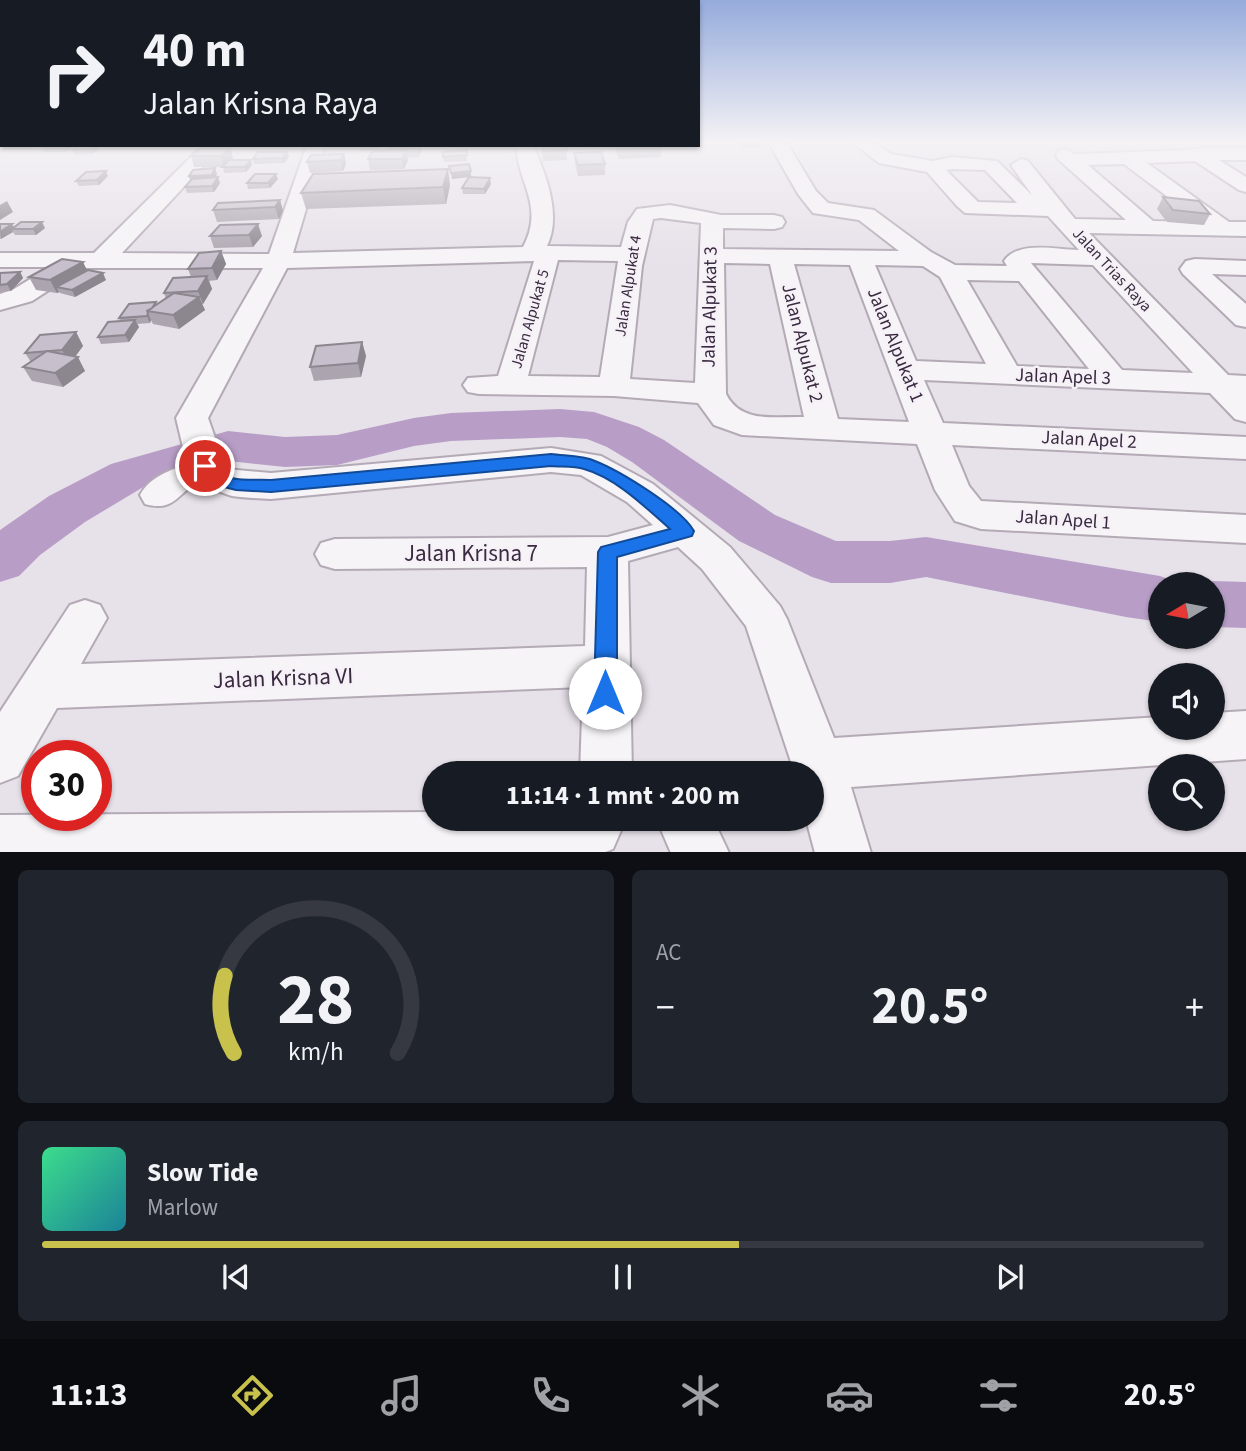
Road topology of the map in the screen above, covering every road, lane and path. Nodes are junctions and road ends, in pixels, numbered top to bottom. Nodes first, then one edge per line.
1 (174, 183) edge
2 (304, 183) edge
3 (534, 183) edge
4 (801, 183) edge
5 (953, 183) edge
6 (1013, 183) edge
7 (1032, 183) edge
8 (1097, 183) edge
9 (1161, 183) edge
10 (1230, 183) edge
11 (1246, 194) edge
12 (1194, 206) junction
13 (1126, 208) junction
14 (1053, 215) junction
15 (712, 220) junction
16 (774, 222) dead end
17 (1147, 227) junction
18 (1235, 229) edge
19 (540, 252) junction
20 (631, 254) junction
21 (710, 256) junction
22 (780, 256) junction
23 (859, 257) junction
24 (923, 258) junction
25 (1100, 258) junction
26 (0, 260) edge
27 (89, 261) junction
28 (279, 261) junction
29 (1239, 267) edge
30 (950, 272) junction
31 (1027, 274) junction
32 (0, 302) edge
33 (1246, 319) edge
34 (905, 370) junction
35 (1007, 375) junction
36 (1114, 379) junction
37 (511, 384) junction
38 (479, 385) dead end
39 (1233, 385) edge
40 (614, 387) junction
41 (710, 394) junction
42 (1246, 412) edge
43 (824, 430) junction
44 (931, 433) junction
45 (1246, 448) edge
46 (202, 457) junction
47 (158, 495) dead end
48 (1246, 530) edge
49 (685, 531) junction
50 (608, 552) junction
51 (335, 554) dead end
52 (85, 618) dead end
53 (605, 666) junction
54 (43, 687) junction
55 (1246, 734) edge
56 (0, 758) edge
57 (606, 761) edge
58 (817, 761) edge
59 (824, 764) edge
60 (824, 785) edge
61 (587, 831) edge
62 (0, 843) edge
63 (843, 852) edge

1 - 27 street
2 - 28 street
3 - 19 street
4 - 24 street
5 - 14 street
6 - 14 street
7 - 14 street
8 - 13 street
9 - 12 street
10 - 11 street
12 - 13 street
12 - 18 street
13 - 17 street
14 - 17 street, Jalan Trias Raya
14 - 25 street, Jalan Trias Raya
15 - 16 street
15 - 20 street, Jalan Alpukat 4
15 - 21 street, Jalan Alpukat 3
17 - 18 street, Jalan Trias Raya
19 - 20 street, Jalan Alpukat 5
19 - 28 street
19 - 37 street, Jalan Alpukat 5
20 - 40 street, Jalan Alpukat 4
21 - 22 street
21 - 41 street, Jalan Alpukat 3
22 - 23 street
22 - 43 street, Jalan Alpukat 2
23 - 24 street
23 - 34 street, Jalan Alpukat 1
24 - 30 street
25 - 31 street
25 - 39 street, Jalan Trias Raya
26 - 27 street
27 - 28 street
27 - 32 street
28 - 46 street
29 - 33 street
30 - 31 street
30 - 35 street
31 - 36 street
34 - 35 street, Jalan Apel 3
34 - 44 street, Jalan Alpukat 1
35 - 36 street, Jalan Apel 3
36 - 39 street, Jalan Apel 3
37 - 38 street
37 - 40 street
39 - 42 street, Jalan Trias Raya
40 - 41 street
41 - 43 street, Jalan Apel 2
43 - 44 street, Jalan Apel 2
44 - 45 street, Jalan Apel 2
44 - 48 street, Jalan Apel 1
46 - 47 street
46 - 49 street
49 - 50 street, Jalan Krisna 7
49 - 58 street
50 - 51 street, Jalan Krisna 7
50 - 53 street
52 - 54 street
53 - 54 street, Jalan Krisna VI
53 - 57 street
54 - 56 street
55 - 59 street
60 - 63 street
61 - 62 street

